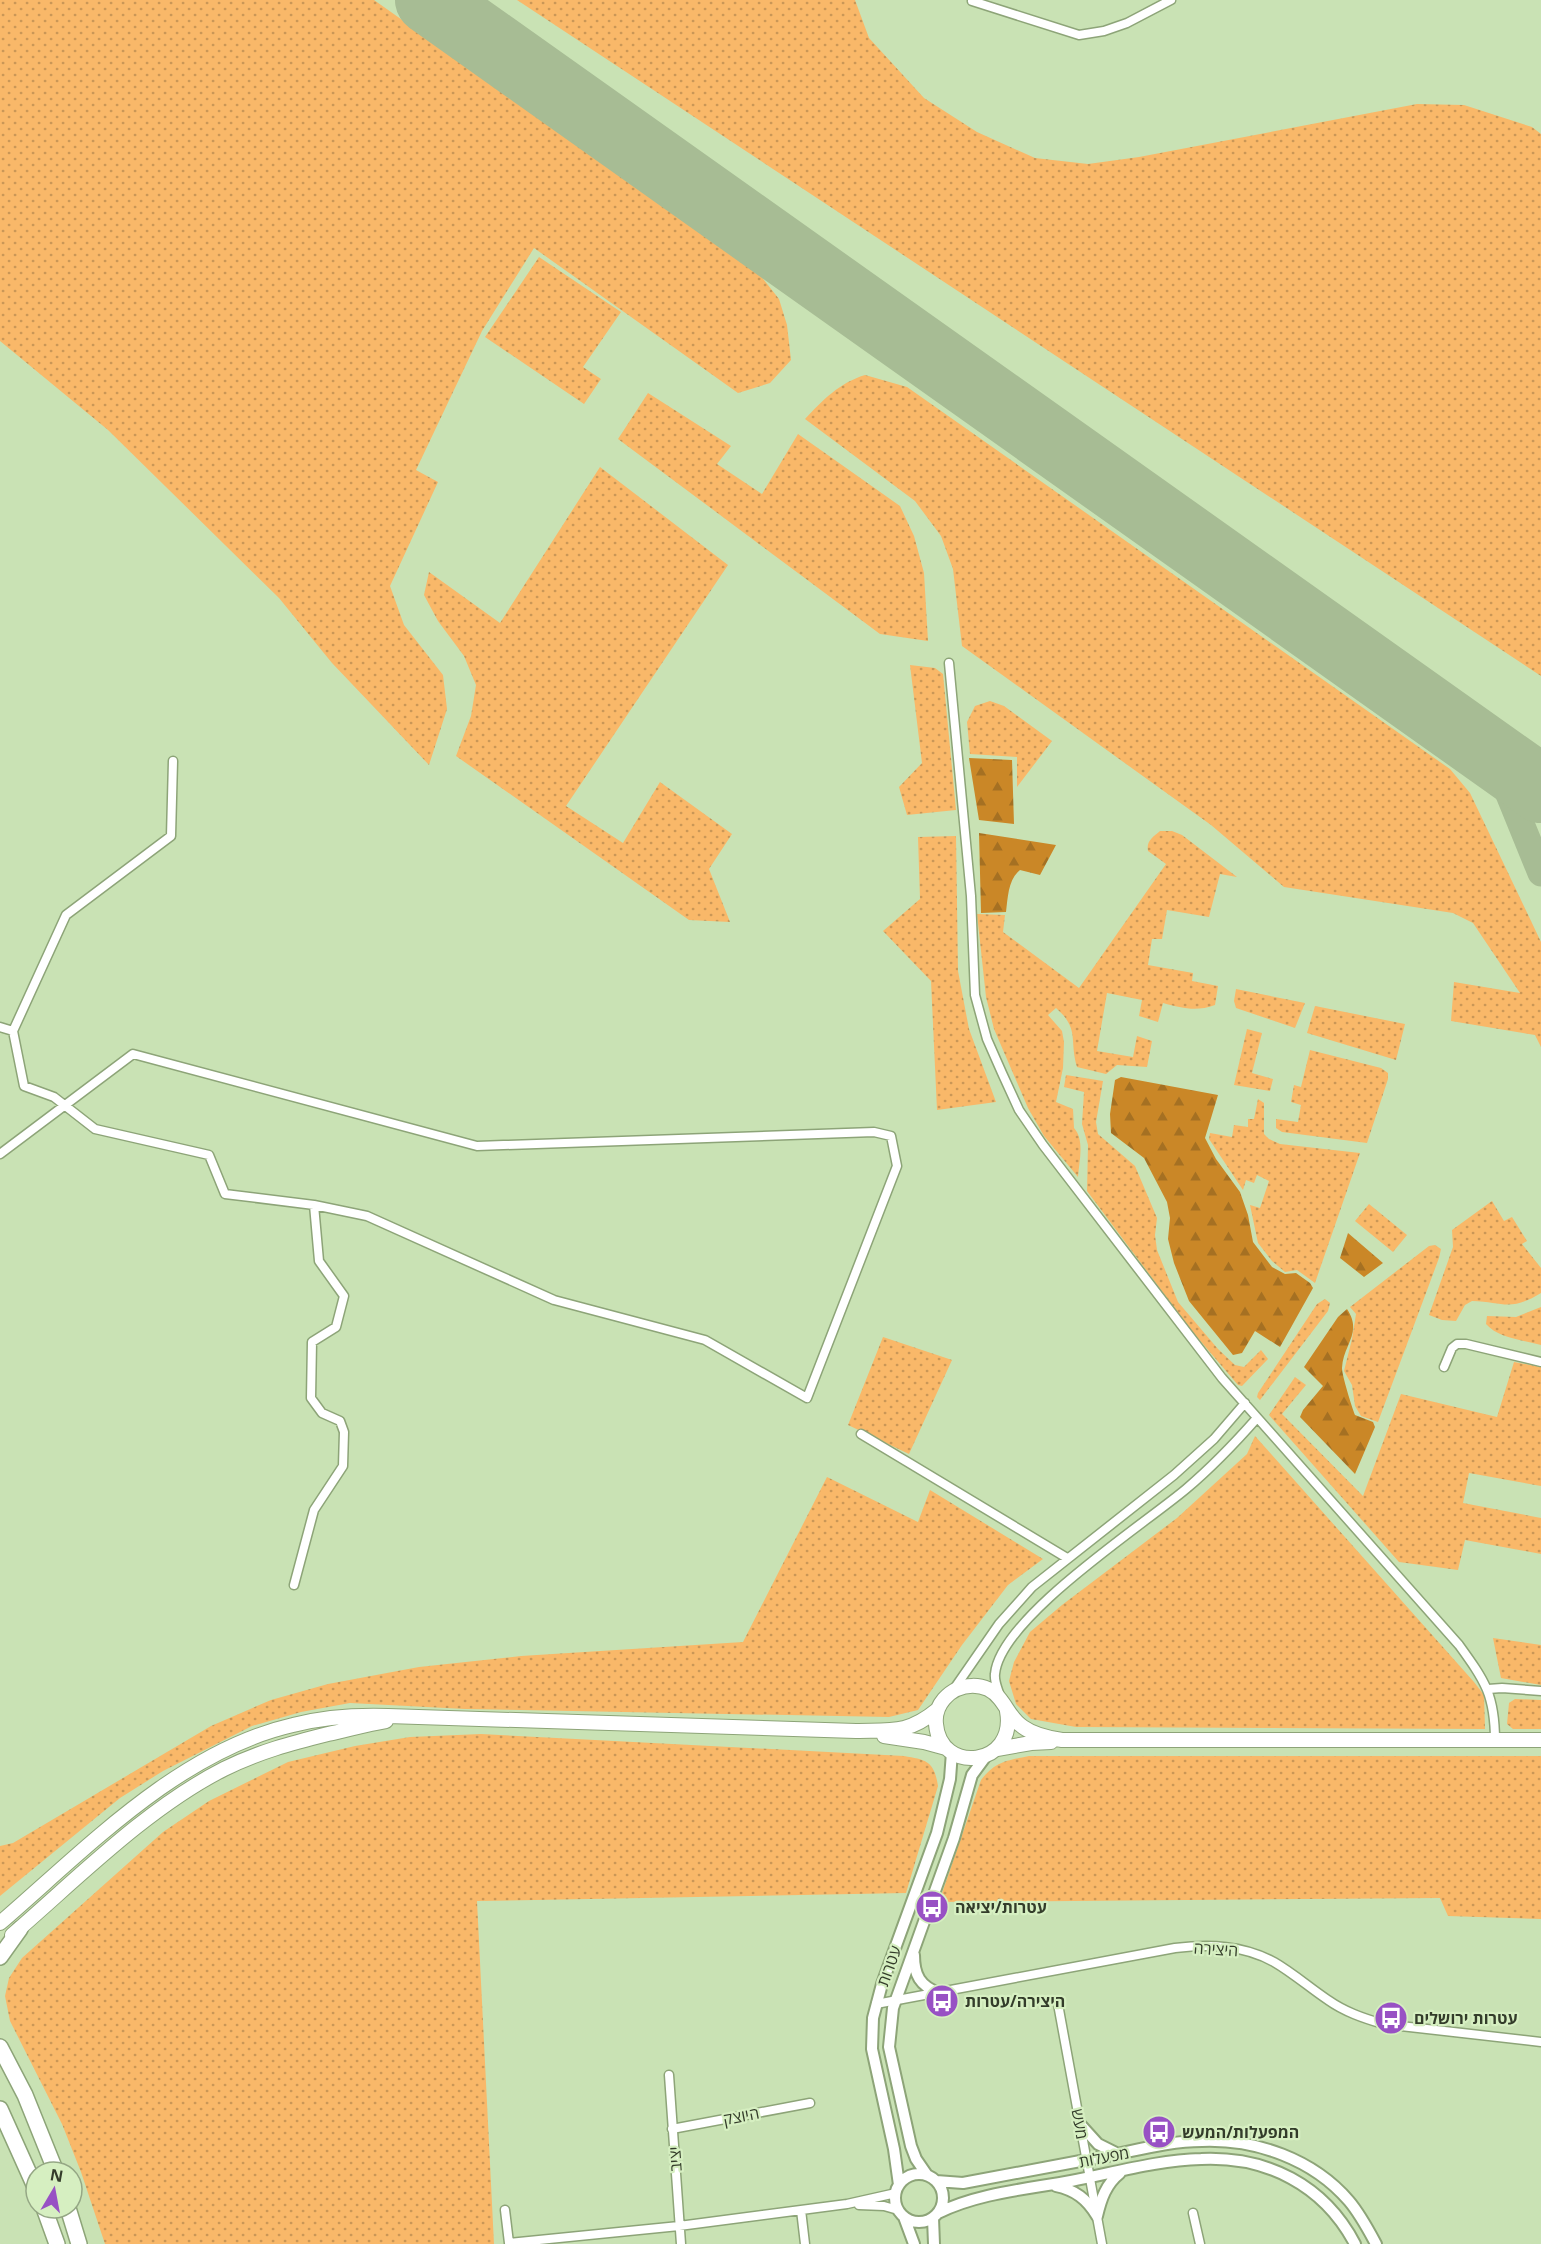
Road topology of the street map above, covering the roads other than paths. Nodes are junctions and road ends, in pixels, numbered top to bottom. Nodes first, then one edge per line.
1 (1171, 0) edge
2 (972, 1) edge
3 (949, 663) dead end
4 (173, 760) dead end
5 (0, 1027) edge
6 (13, 1031) junction
7 (66, 1105) junction
8 (0, 1154) edge
9 (314, 1205) junction
10 (1541, 1362) edge
11 (1444, 1367) dead end
12 (1245, 1403) junction
13 (1257, 1418) junction
14 (861, 1434) dead end
15 (1067, 1558) junction
16 (294, 1585) dead end
17 (1488, 1689) junction
18 (953, 1691) junction
19 (1541, 1692) edge
20 (1004, 1705) junction
21 (937, 1710) junction
22 (436, 1718) junction
23 (856, 1731) junction
24 (1541, 1740) edge
25 (1080, 1741) junction
26 (1495, 1741) junction
27 (949, 1750) junction
28 (992, 1752) junction
29 (0, 1921) edge
30 (20, 1929) junction
31 (0, 1946) edge
32 (914, 1948) junction
33 (0, 1957) edge
34 (939, 1993) junction
35 (895, 2001) junction
36 (876, 2004) junction
37 (1058, 2004) dead end
38 (1541, 2042) edge
39 (0, 2047) edge
40 (669, 2075) dead end
41 (810, 2103) dead end
42 (0, 2109) edge
43 (1079, 2123) junction
44 (672, 2129) junction
45 (1118, 2154) junction
46 (51, 2160) edge
47 (1086, 2160) junction
48 (24, 2162) edge
49 (1123, 2171) junction
50 (932, 2178) junction
51 (1089, 2178) junction
52 (1050, 2185) junction
53 (897, 2189) junction
54 (847, 2204) junction
55 (505, 2210) dead end
56 (801, 2210) junction
57 (901, 2213) junction
58 (1193, 2213) dead end
59 (936, 2216) junction
60 (1097, 2217) junction
61 (48, 2220) edge
62 (72, 2220) edge
63 (679, 2226) junction
64 (57, 2244) edge
65 (79, 2244) edge
66 (681, 2244) edge
67 (805, 2244) edge
68 (914, 2244) edge
69 (934, 2244) edge
70 (1102, 2244) edge
71 (1200, 2244) edge
72 (1355, 2244) edge
73 (1376, 2244) edge

1 - 2 street
3 - 12 street
4 - 6 street
5 - 6 street
6 - 7 street
7 - 8 street
7 - 9 street
7 - 9 street
9 - 16 street
10 - 11 street
12 - 13 street
12 - 15 street
13 - 17 street
13 - 20 street
14 - 15 street
15 - 18 street
17 - 19 street
17 - 26 street
18 - 20 highway
18 - 21 highway
20 - 25 highway
20 - 28 highway
21 - 23 highway
21 - 27 highway
22 - 23 highway
22 - 29 highway
22 - 30 highway
23 - 27 highway
24 - 26 highway
25 - 26 highway
25 - 28 highway
27 - 28 highway
27 - 36 street, עטרות
28 - 32 street, עטרות
30 - 31 highway
30 - 33 highway
32 - 34 street
32 - 35 street, עטרות
34 - 35 street, היצירה
34 - 38 street, היצירה
35 - 36 street, היצירה
35 - 50 street, עטרות
36 - 53 street, עטרות
37 - 43 street, מעש
39 - 46 highway
40 - 44 street, יציב
41 - 44 street, היוצק
42 - 48 highway
43 - 45 street
43 - 47 street, מעש
44 - 63 street, יציב
45 - 47 street, מפעלות
45 - 73 street, מפעלות
47 - 50 street, מפעלות
47 - 51 street, מעש
49 - 51 street, מפעלות
49 - 60 street
49 - 72 street, מפעלות
50 - 53 street
50 - 59 street
51 - 52 street, מפעלות
51 - 60 street, מעש
52 - 59 street, מפעלות
52 - 60 street
53 - 54 street
53 - 57 street
54 - 56 street
54 - 57 street
55 - 63 street
56 - 63 street
56 - 67 street
57 - 59 street
57 - 68 street
58 - 71 street
59 - 69 street
60 - 70 street, מעש
61 - 64 highway
62 - 65 highway
63 - 66 street, יציב

